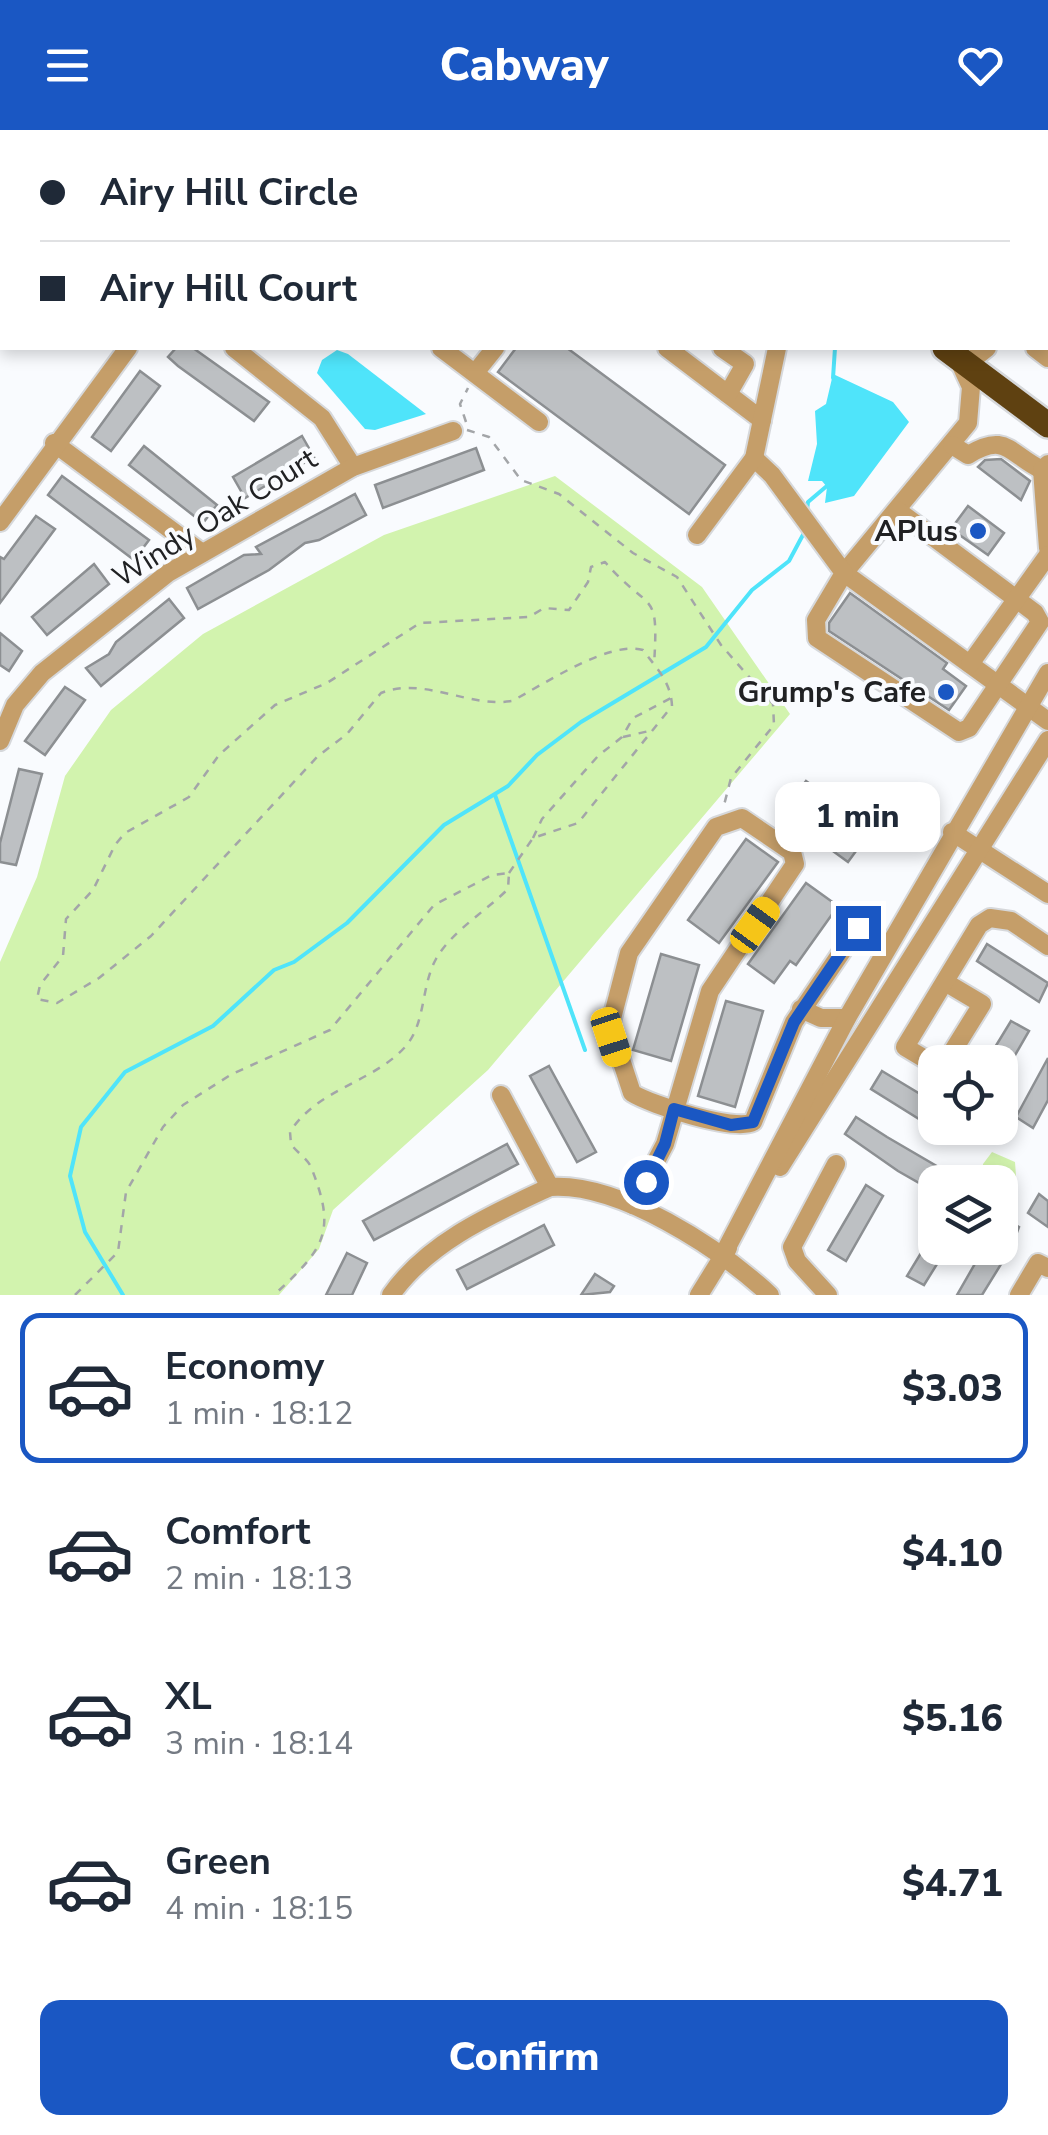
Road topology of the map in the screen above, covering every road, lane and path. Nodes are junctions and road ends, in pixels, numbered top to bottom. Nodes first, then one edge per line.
1 (126, 350) edge
2 (237, 350) edge
3 (443, 350) edge
4 (493, 350) edge
5 (669, 350) edge
6 (778, 350) edge
7 (964, 354) edge
8 (748, 356) edge
9 (475, 374) junction
10 (728, 394) junction
11 (762, 420) junction
12 (539, 422) dead end
13 (1048, 425) edge
14 (461, 431) junction
15 (54, 443) junction
16 (952, 444) junction
17 (754, 458) junction
18 (353, 467) junction
19 (1045, 467) edge
20 (896, 510) junction
21 (0, 522) edge
22 (698, 534) dead end
23 (1048, 548) edge
24 (202, 553) junction
25 (1048, 555) edge
26 (844, 572) junction
27 (1016, 600) junction
28 (970, 664) junction
29 (654, 665) junction
30 (1048, 673) edge
31 (998, 684) junction
32 (672, 698) junction
33 (7, 700) edge
34 (1027, 706) junction
35 (1048, 722) edge
36 (648, 731) junction
37 (622, 738) junction
38 (0, 740) edge
39 (1048, 740) edge
40 (724, 820) junction
41 (952, 832) junction
42 (533, 838) junction
43 (983, 850) junction
44 (510, 870) junction
45 (1048, 894) edge
46 (858, 928) dead end
47 (1048, 946) edge
48 (945, 982) junction
49 (801, 1010) junction
50 (847, 1018) junction
51 (957, 1045) edge
52 (918, 1055) edge
53 (501, 1095) dead end
54 (674, 1109) junction
55 (836, 1164) dead end
56 (550, 1187) junction
57 (633, 1205) junction
58 (722, 1257) junction
59 (1048, 1268) edge
60 (75, 1295) edge
61 (274, 1295) edge
62 (391, 1295) edge
63 (699, 1295) edge
64 (770, 1295) edge
65 (828, 1295) edge
66 (1019, 1295) edge

1 - 15 street
2 - 18 street
3 - 9 street
4 - 9 street
5 - 10 street
6 - 11 street
7 - 13 highway
7 - 16 street
8 - 10 street
9 - 12 street
9 - 14 path
10 - 11 street
11 - 17 street
14 - 18 street, Windy Oak Court
14 - 40 path
15 - 21 street
15 - 24 street
16 - 19 street
16 - 20 street
17 - 22 street
17 - 26 street
18 - 24 street, Windy Oak Court
19 - 23 street
20 - 26 street
20 - 27 street
24 - 33 street, Windy Oak Court
25 - 27 street
26 - 28 street
26 - 31 street
27 - 28 street
27 - 31 street
28 - 31 street
29 - 29 path
29 - 32 path
30 - 34 street
31 - 34 street
32 - 36 path
32 - 37 path
33 - 38 street, Windy Oak Court
34 - 35 street
34 - 41 street
36 - 37 path
36 - 42 path
37 - 42 path
39 - 43 street
40 - 54 street
40 - 54 street
41 - 43 street
41 - 50 street
42 - 44 path
43 - 45 street
43 - 58 street
44 - 60 path
44 - 61 path
46 - 49 street
47 - 48 street
48 - 51 street
48 - 52 street
49 - 50 street
49 - 54 street
50 - 58 street
53 - 56 street
54 - 57 street
55 - 65 street
56 - 57 street
56 - 62 street
57 - 58 street
58 - 63 street
58 - 64 street
59 - 66 street

